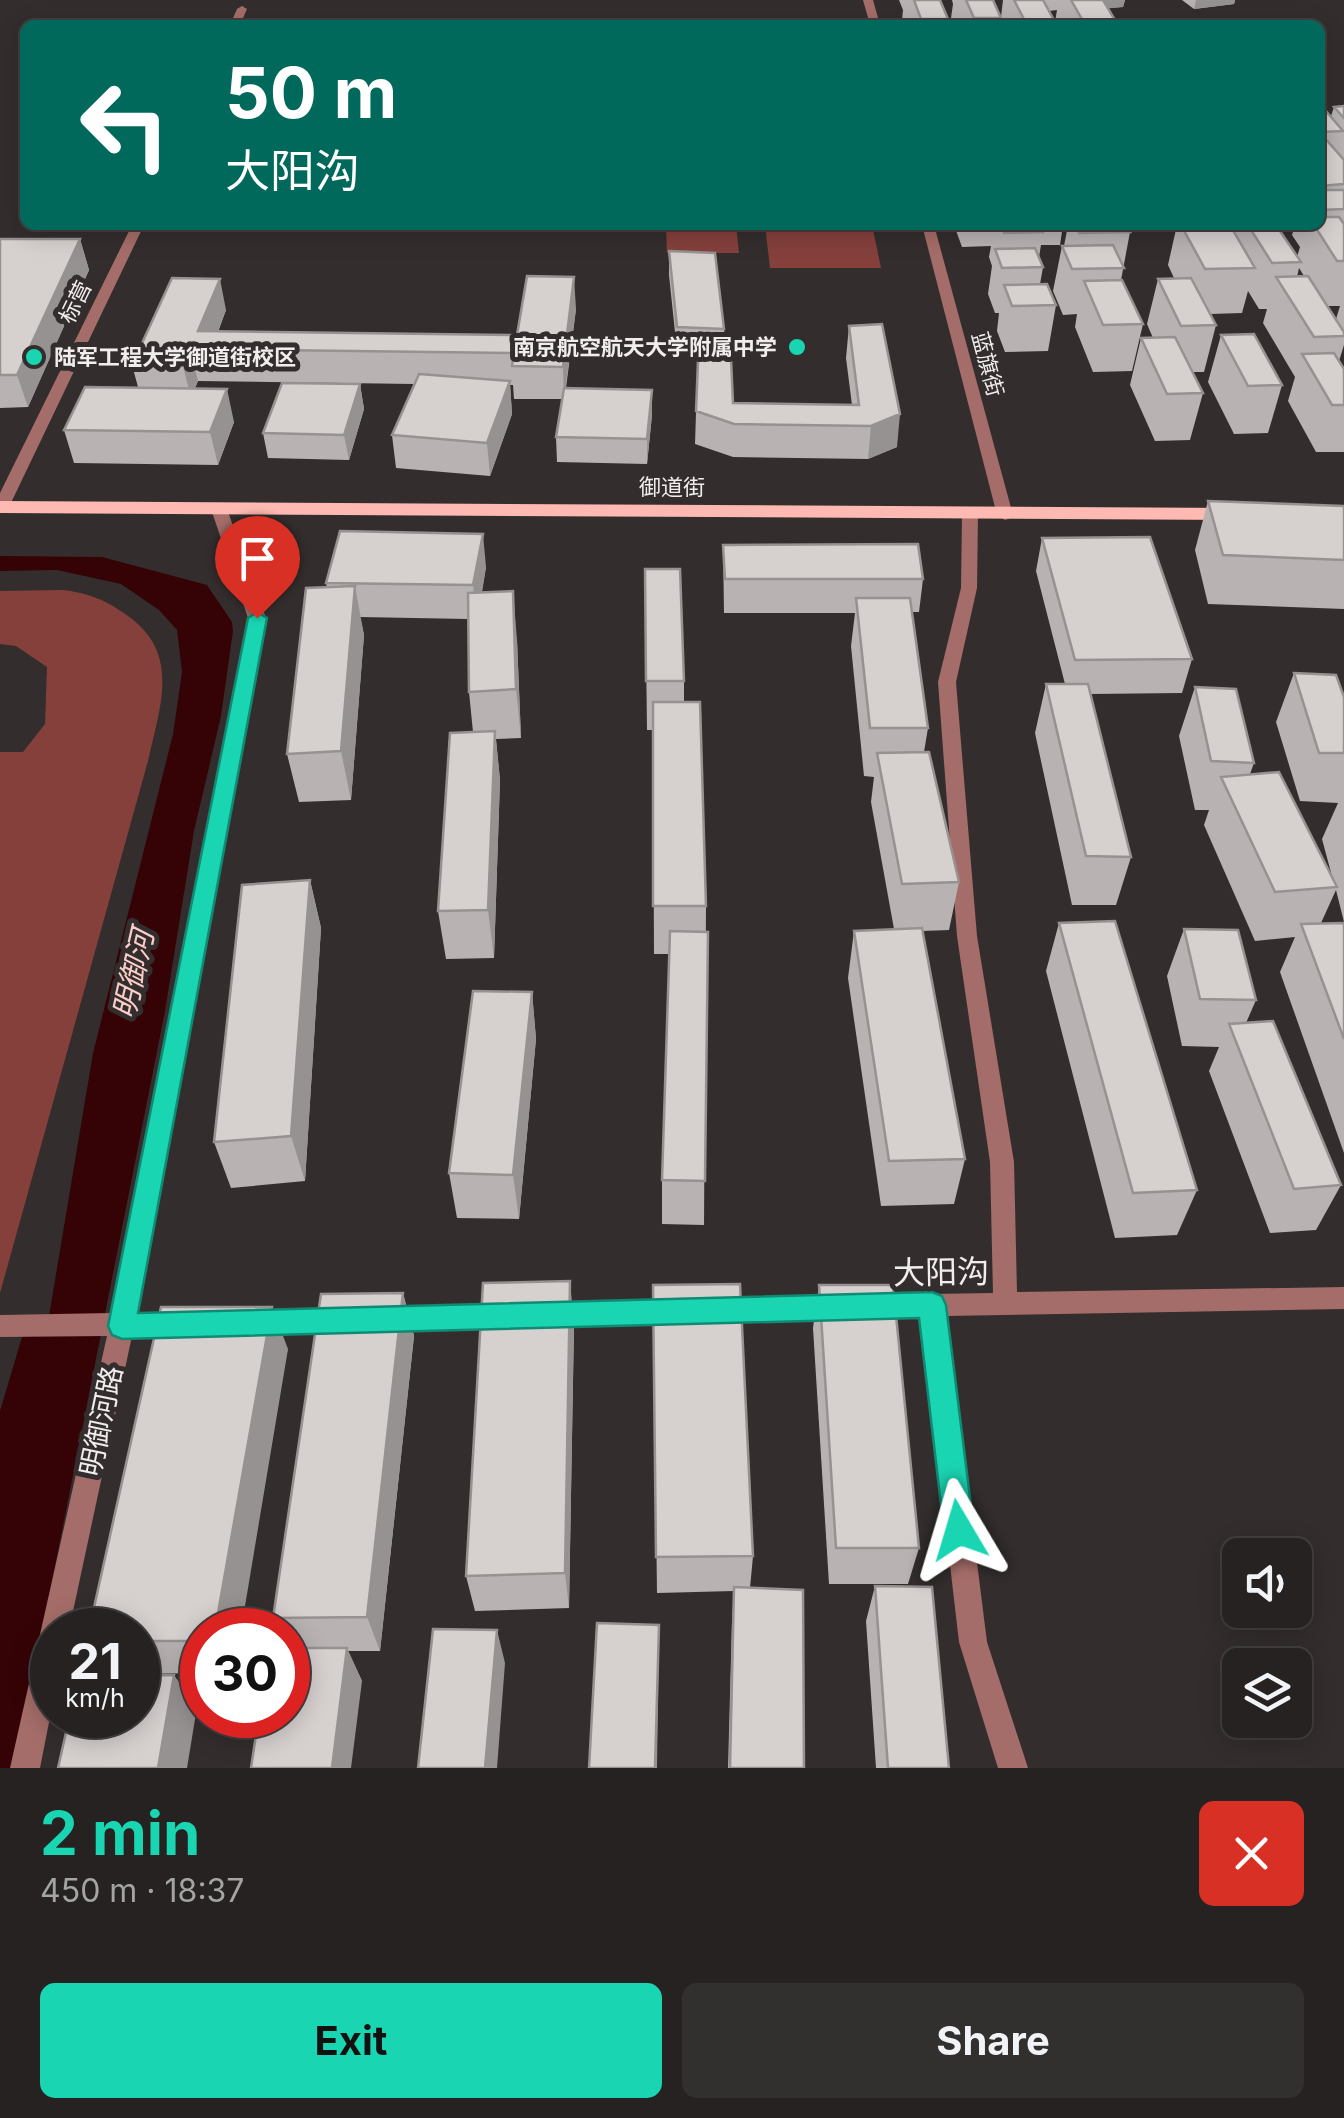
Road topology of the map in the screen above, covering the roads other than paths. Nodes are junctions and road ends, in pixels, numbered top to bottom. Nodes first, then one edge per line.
1 (242, 9) dead end
2 (236, 20) edge
3 (136, 230) edge
4 (929, 230) edge
5 (0, 508) edge
6 (219, 509) junction
7 (1264, 513) edge
8 (970, 514) junction
9 (1005, 515) junction
10 (1344, 1298) edge
11 (1005, 1303) junction
12 (932, 1305) junction
13 (0, 1326) edge
14 (121, 1326) junction
15 (60, 1608) edge
16 (31, 1738) edge
17 (25, 1768) edge
18 (1012, 1768) edge

1 - 2 street
3 - 5 street, 标营
4 - 9 street, 蓝旗街
5 - 6 main road, 御道街
6 - 8 main road, 御道街
6 - 14 street, 明御河路
7 - 9 main road, 御道街
8 - 9 main road, 御道街
8 - 11 street
10 - 11 street, 大阳沟
11 - 12 street, 大阳沟
12 - 14 street, 大阳沟
12 - 18 street
13 - 14 street, 大阳沟
14 - 15 street, 明御河路
16 - 17 street

